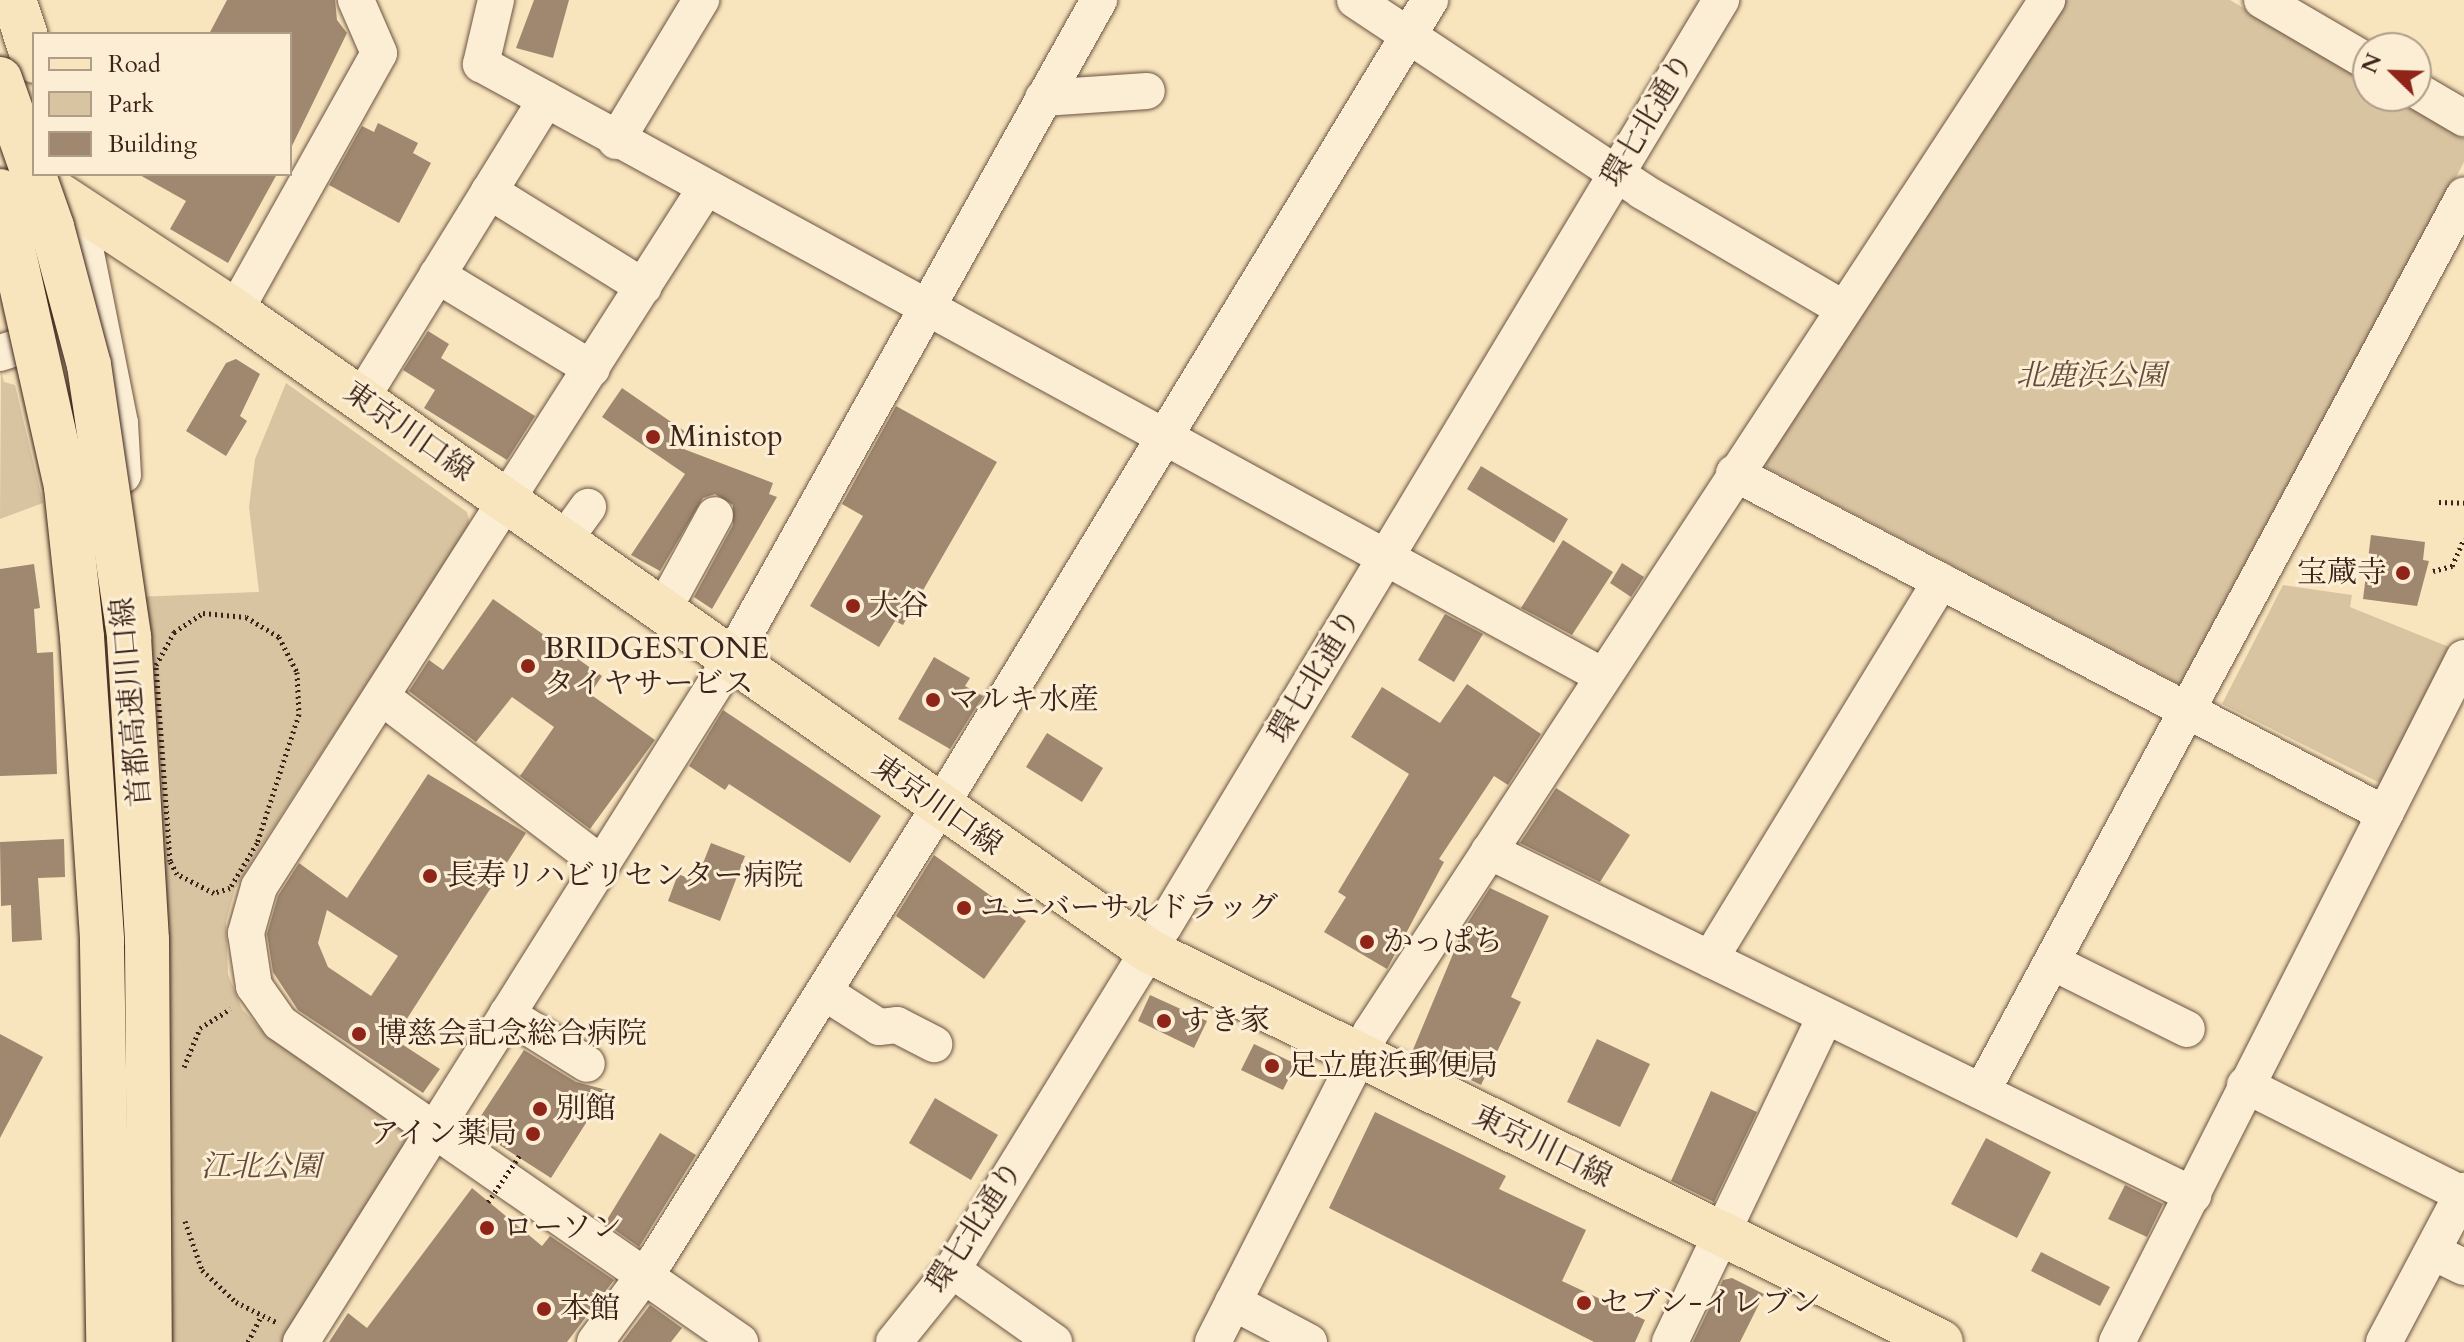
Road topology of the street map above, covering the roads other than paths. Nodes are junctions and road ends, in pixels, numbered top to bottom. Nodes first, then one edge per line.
1 (14, 0) edge
2 (356, 0) edge
3 (496, 0) edge
4 (701, 0) edge
5 (1099, 0) edge
6 (1355, 0) edge
7 (1430, 0) edge
8 (1721, 0) edge
9 (2047, 0) edge
10 (2262, 0) edge
11 (2316, 14) edge
12 (1408, 34) junction
13 (2352, 47) edge
14 (32, 55) edge
15 (0, 79) edge
16 (1147, 91) dead end
17 (1043, 98) junction
18 (546, 99) junction
19 (2432, 99) edge
20 (2464, 118) edge
21 (616, 141) junction
22 (0, 156) edge
23 (32, 170) edge
24 (32, 171) edge
25 (1616, 173) junction
26 (34, 176) edge
27 (42, 176) edge
28 (705, 189) junction
29 (0, 191) edge
30 (73, 191) edge
31 (489, 191) junction
32 (2464, 196) edge
33 (437, 275) junction
34 (0, 277) edge
35 (644, 287) junction
36 (925, 305) junction
37 (1844, 309) junction
38 (235, 311) junction
39 (10, 350) edge
40 (592, 369) junction
41 (361, 399) junction
42 (1163, 440) junction
43 (1734, 473) junction
44 (510, 502) junction
45 (715, 515) dead end
46 (1386, 559) junction
47 (1941, 581) junction
48 (663, 610) junction
49 (104, 619) junction
50 (2464, 658) edge
51 (731, 659) junction
52 (1603, 676) junction
53 (383, 698) junction
54 (2189, 712) junction
55 (939, 807) junction
56 (2385, 814) junction
57 (1489, 851) junction
58 (600, 863) junction
59 (1149, 951) junction
60 (1710, 959) junction
61 (2056, 964) junction
62 (824, 992) junction
63 (507, 1014) junction
64 (1825, 1017) junction
65 (2187, 1029) dead end
66 (934, 1044) dead end
67 (1356, 1057) junction
68 (587, 1064) dead end
69 (2245, 1085) junction
70 (1982, 1091) junction
71 (431, 1130) junction
72 (2463, 1192) edge
73 (2193, 1195) junction
74 (1723, 1235) junction
75 (2448, 1259) edge
76 (952, 1270) junction
77 (645, 1276) junction
78 (1233, 1302) junction
79 (292, 1334) edge
80 (132, 1339) edge
81 (595, 1342) edge
82 (740, 1342) edge
83 (894, 1342) edge
84 (1054, 1342) edge
85 (1213, 1342) edge
86 (1309, 1342) edge
87 (1670, 1342) edge
88 (1941, 1342) edge
89 (2117, 1342) edge
90 (2384, 1342) edge

1 - 14 main road
2 - 38 street
3 - 18 street
4 - 21 street
5 - 17 street
6 - 12 street
7 - 12 street
8 - 25 street, 環七北通り
9 - 37 street
10 - 11 street
11 - 13 street
12 - 25 street
12 - 42 street
15 - 23 main road, 首都高速川口線, bridge
16 - 17 street
17 - 36 street
18 - 21 street
18 - 31 street
19 - 20 street
21 - 28 street
22 - 24 main road, 東京川口線
25 - 37 street
25 - 46 street, 環七北通り
26 - 80 main road, 首都高速川口線, bridge
27 - 30 main road, 東京川口線
28 - 35 street
28 - 36 street
29 - 80 main road, 首都高速川口線, bridge
30 - 38 main road, 東京川口線
30 - 49 street
31 - 33 street
31 - 35 street
32 - 54 street
33 - 40 street
33 - 41 street
34 - 39 street
35 - 40 street
36 - 42 street
36 - 51 street
37 - 43 street
38 - 41 main road, 東京川口線
39 - 49 street
40 - 44 street
41 - 44 main road, 東京川口線
42 - 46 street
42 - 55 street
43 - 47 street
43 - 52 street
44 - 48 main road, 東京川口線
44 - 53 street
45 - 48 street
46 - 52 street
46 - 59 street, 環七北通り
47 - 54 street
47 - 60 street
48 - 51 main road, 東京川口線
49 - 80 street
50 - 56 street
51 - 55 main road, 東京川口線
51 - 58 street
52 - 57 street
53 - 58 street
53 - 71 street
54 - 56 street
54 - 61 street
55 - 59 main road, 東京川口線
55 - 62 street
56 - 69 street
57 - 60 street
57 - 67 street
58 - 63 street
59 - 67 main road, 東京川口線
59 - 76 street, 環七北通り
60 - 64 street
61 - 65 street
61 - 70 street
62 - 66 street
62 - 77 street
63 - 68 street
63 - 71 street
64 - 70 street
64 - 74 street
67 - 74 main road, 東京川口線
67 - 78 street
69 - 72 street
69 - 73 street
70 - 73 street
71 - 77 street
71 - 79 street
72 - 75 street
73 - 89 street
74 - 87 street
74 - 88 main road, 東京川口線
75 - 90 street
76 - 83 street, 環七北通り
76 - 84 street
77 - 81 street
77 - 82 street
78 - 85 street
78 - 86 street

